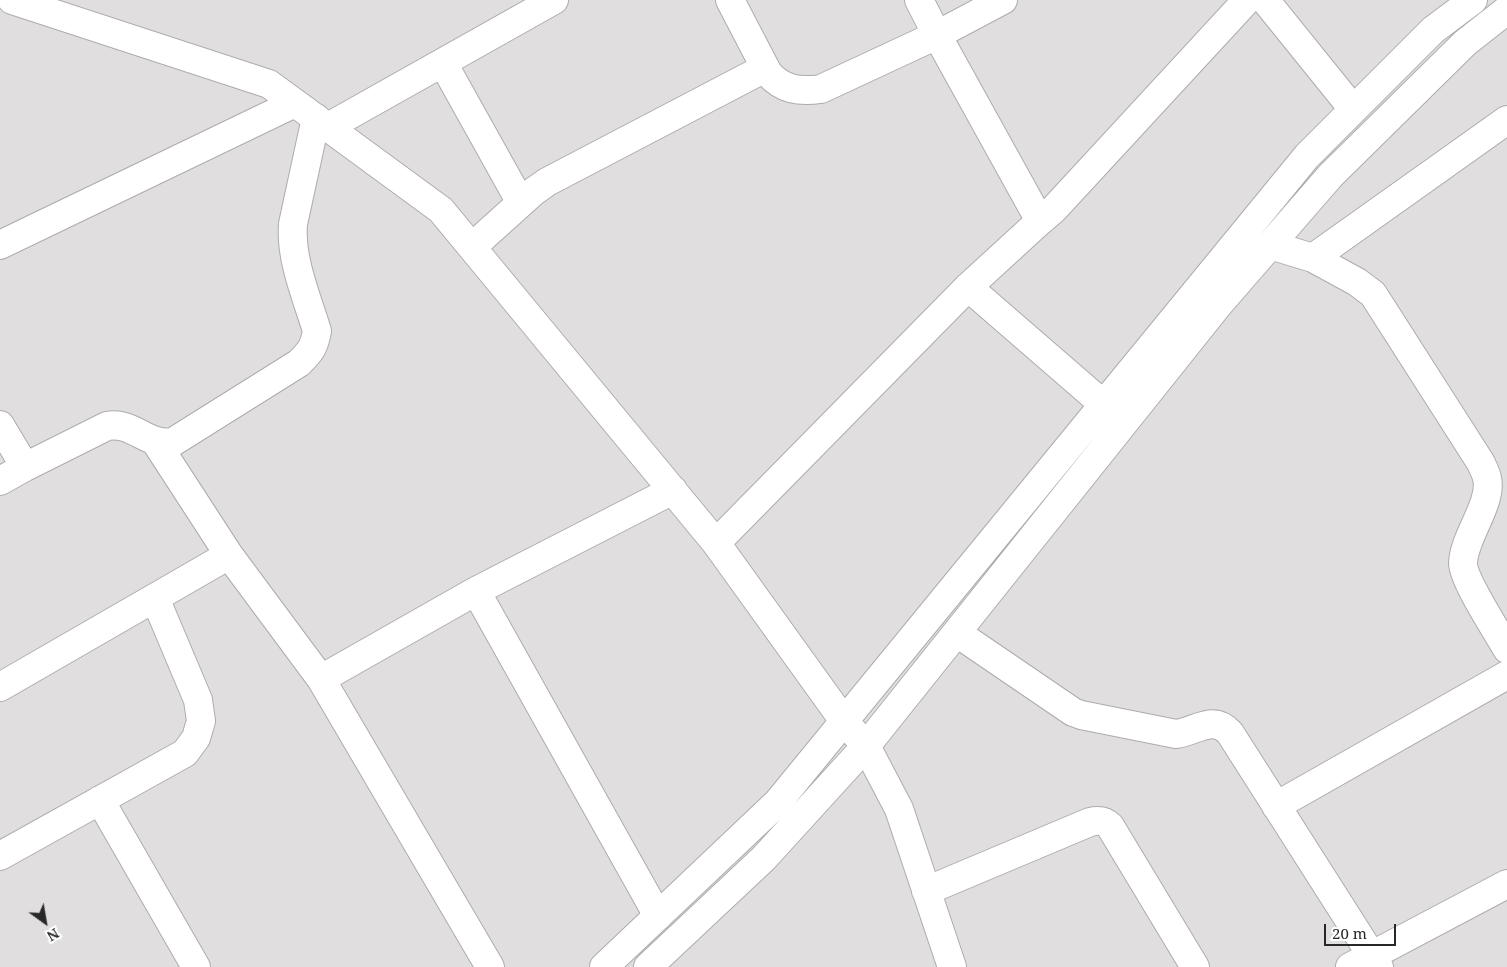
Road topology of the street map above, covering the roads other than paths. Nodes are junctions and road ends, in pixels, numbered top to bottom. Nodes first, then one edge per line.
1 (554, 0) edge
2 (730, 0) edge
3 (919, 0) edge
4 (1003, 0) edge
5 (1247, 0) edge
6 (1264, 0) edge
7 (1473, 0) edge
8 (14, 2) edge
9 (1507, 10) edge
10 (937, 34) junction
11 (443, 63) junction
12 (765, 68) junction
13 (1353, 109) junction
14 (313, 116) junction
15 (1507, 120) edge
16 (521, 203) junction
17 (1040, 221) junction
18 (0, 245) edge
19 (1270, 246) junction
20 (472, 248) junction
21 (1313, 258) junction
22 (968, 286) junction
23 (1103, 404) junction
24 (0, 426) edge
25 (155, 441) junction
26 (25, 467) junction
27 (0, 481) edge
28 (1497, 488) edge
29 (673, 490) junction
30 (716, 542) junction
31 (229, 555) junction
32 (476, 591) junction
33 (155, 598) junction
34 (957, 632) junction
35 (1507, 649) edge
36 (1507, 675) edge
37 (321, 680) junction
38 (0, 687) edge
39 (844, 721) junction
40 (866, 746) junction
41 (100, 800) junction
42 (1276, 806) junction
43 (0, 856) edge
44 (1507, 884) edge
45 (926, 891) junction
46 (658, 916) junction
47 (1367, 963) edge
48 (196, 967) edge
49 (490, 967) edge
50 (604, 967) edge
51 (648, 967) edge
52 (952, 967) edge
53 (1195, 967) edge

1 - 11 street
2 - 12 street
3 - 10 street
4 - 10 street
5 - 17 street
6 - 13 street
7 - 13 street
8 - 14 street
9 - 19 street
10 - 12 street
10 - 17 street
11 - 14 street
11 - 16 street
12 - 16 street
13 - 23 street
14 - 18 street
14 - 20 street
14 - 25 street
15 - 21 street
16 - 20 street
17 - 22 street
19 - 21 street
19 - 34 street
20 - 29 street
21 - 28 street
22 - 23 street
22 - 30 street
23 - 39 street
24 - 26 street
25 - 26 street
25 - 31 street
26 - 27 street
28 - 35 street
29 - 30 street
29 - 32 street
30 - 39 street
31 - 33 street
31 - 37 street
32 - 37 street
32 - 46 street
33 - 38 street
33 - 41 street
34 - 40 street
34 - 42 street
36 - 42 street
37 - 49 street
39 - 40 street
39 - 46 street
40 - 45 street
40 - 51 street
41 - 43 street
41 - 48 street
42 - 47 street
44 - 47 street
45 - 52 street
45 - 53 street
46 - 50 street

